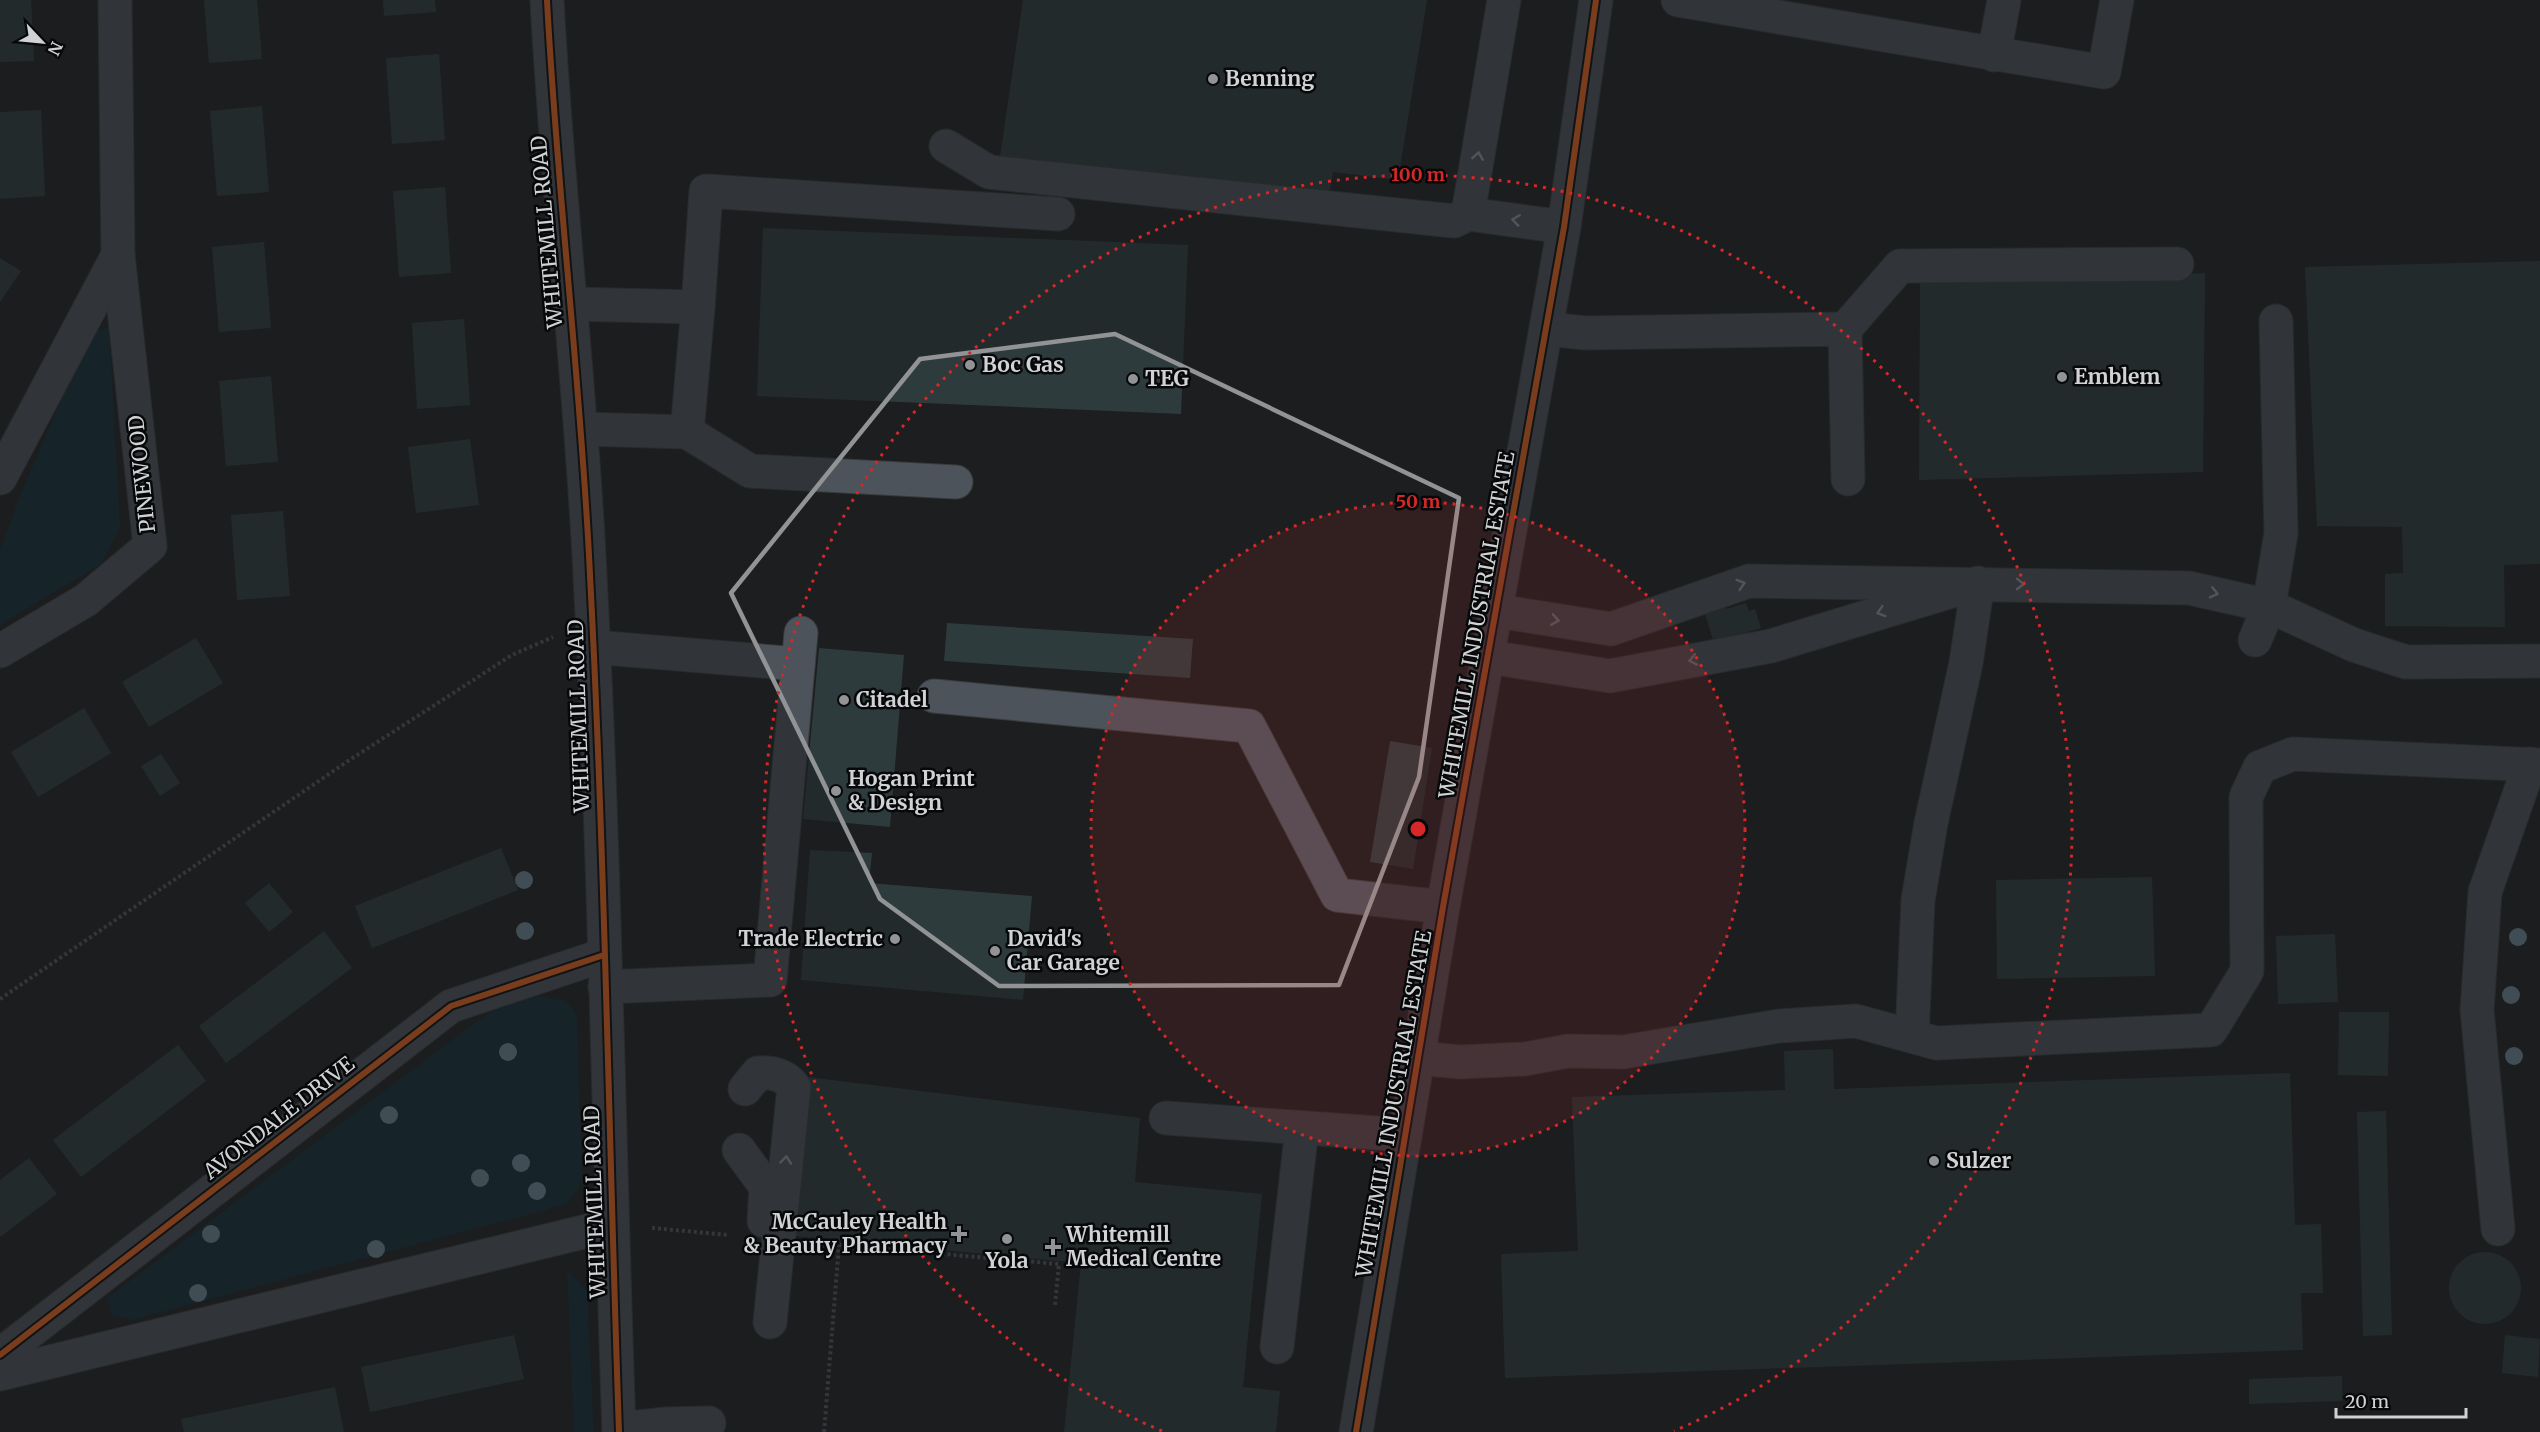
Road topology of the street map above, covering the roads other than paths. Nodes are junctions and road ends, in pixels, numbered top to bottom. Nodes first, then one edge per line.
1 (115, 0) edge
2 (548, 0) edge
3 (1504, 0) edge
4 (1596, 0) edge
5 (2004, 0) edge
6 (2117, 0) edge
7 (1695, 1) edge
8 (1994, 55) junction
9 (946, 146) dead end
10 (1468, 213) junction
11 (1058, 214) dead end
12 (1564, 227) junction
13 (118, 255) junction
14 (2177, 264) dead end
15 (570, 304) junction
16 (698, 307) junction
17 (2276, 321) dead end
18 (1546, 329) junction
19 (1845, 329) junction
20 (582, 429) junction
21 (687, 432) junction
22 (2, 468) edge
23 (1848, 479) dead end
24 (956, 482) dead end
25 (1978, 583) junction
26 (2269, 606) junction
27 (1497, 611) junction
28 (593, 640) junction
29 (2256, 640) dead end
30 (0, 651) edge
31 (1490, 657) junction
32 (2540, 661) edge
33 (934, 696) dead end
34 (2535, 765) edge
35 (1443, 907) junction
36 (604, 955) junction
37 (605, 987) junction
38 (1912, 1036) junction
39 (1418, 1058) junction
40 (745, 1089) dead end
41 (1166, 1118) dead end
42 (1302, 1128) junction
43 (1405, 1135) junction
44 (740, 1150) dead end
45 (612, 1224) junction
46 (2498, 1229) dead end
47 (770, 1239) junction
48 (762, 1322) dead end
49 (1277, 1347) dead end
50 (0, 1355) edge
51 (0, 1374) edge
52 (709, 1423) dead end
53 (619, 1431) edge
54 (1356, 1432) edge

1 - 13 street, PINEWOOD
2 - 15 street, WHITEMILL ROAD
10 -> 3 street
4 - 12 street, WHITEMILL INDUSTRIAL ESTATE
5 - 8 street
6 - 8 street
7 - 8 street
9 - 10 street
12 -> 10 street
11 - 16 street
12 - 18 street, WHITEMILL INDUSTRIAL ESTATE
13 - 22 street, PINEWOOD
13 - 30 street, PINEWOOD
14 - 19 street
15 - 16 street
15 - 20 street, WHITEMILL ROAD
16 - 21 street
17 - 26 street
18 - 19 street
18 - 27 street, WHITEMILL INDUSTRIAL ESTATE
19 - 23 street
20 - 21 street
20 - 28 street, WHITEMILL ROAD
21 - 24 street
25 -> 26 street
27 -> 25 street
25 -> 31 street
25 - 38 street
26 - 29 street
26 - 32 street
27 - 31 street, WHITEMILL INDUSTRIAL ESTATE
28 - 36 street, WHITEMILL ROAD
28 - 37 street
31 - 35 street, WHITEMILL INDUSTRIAL ESTATE
33 - 35 street
34 - 38 street
34 - 46 street
35 - 39 street, WHITEMILL INDUSTRIAL ESTATE
36 - 37 street, WHITEMILL ROAD
36 - 50 street, AVONDALE DRIVE
37 - 45 street, WHITEMILL ROAD
38 - 39 street
39 - 43 street, WHITEMILL INDUSTRIAL ESTATE
47 -> 40 street
41 - 42 street
42 - 43 street
42 - 49 street
43 - 54 street, WHITEMILL INDUSTRIAL ESTATE
44 - 47 street
45 - 51 street
45 - 53 street, WHITEMILL ROAD
47 - 48 street
52 - 53 street

